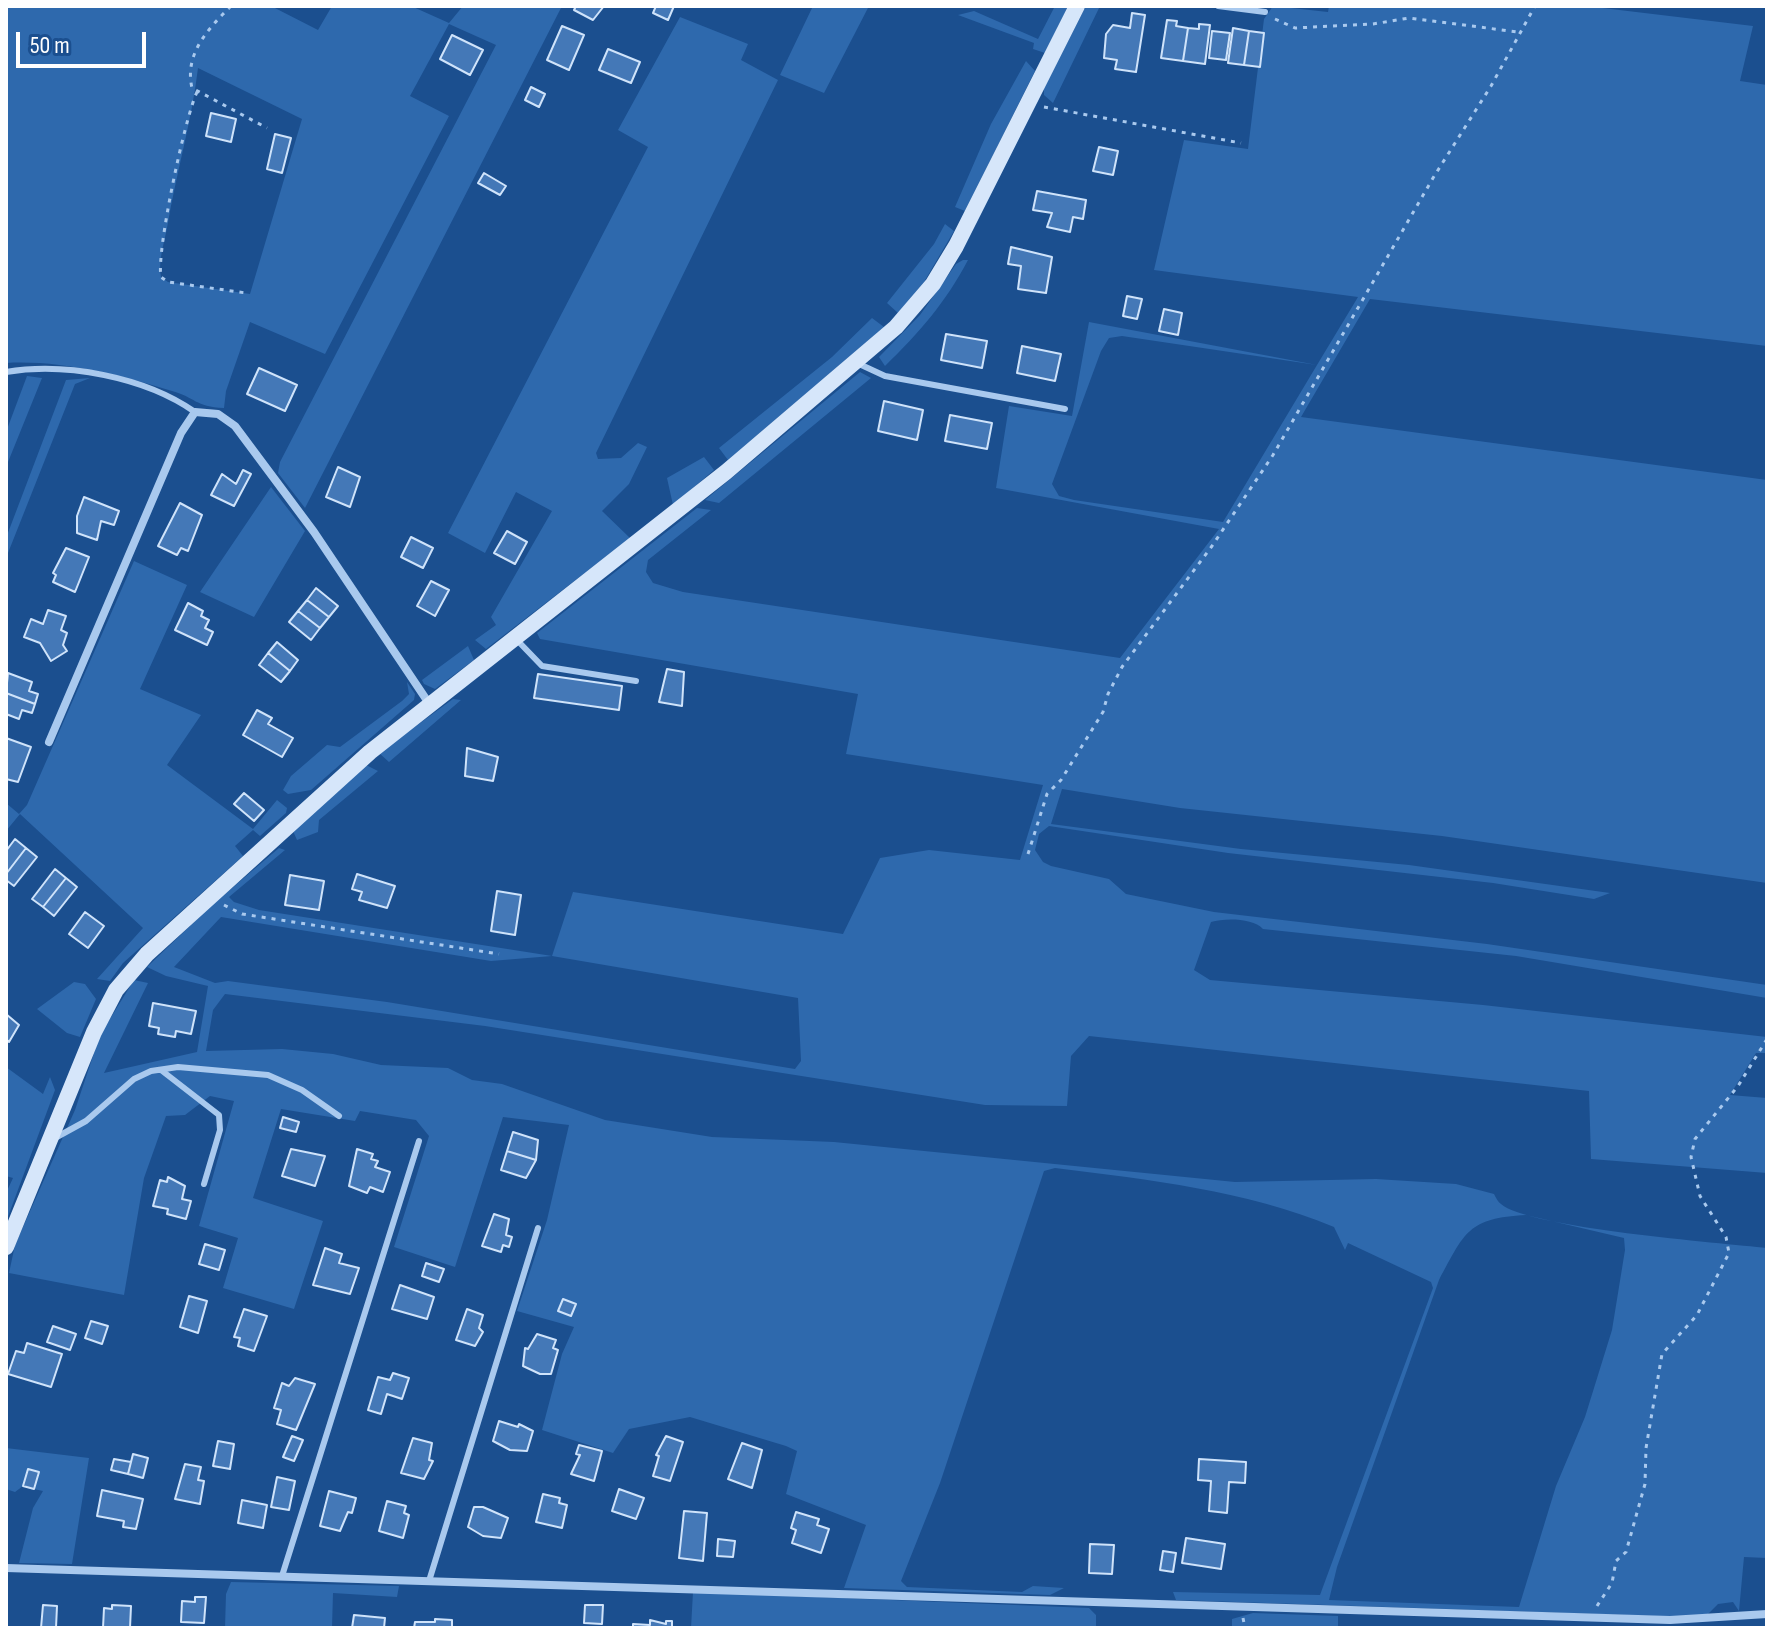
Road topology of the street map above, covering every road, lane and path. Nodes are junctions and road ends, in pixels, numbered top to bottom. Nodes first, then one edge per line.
1 (231, 6) edge
2 (1077, 6) edge
3 (1218, 6) edge
4 (1535, 6) edge
5 (1265, 12) joint
6 (1518, 32) junction
7 (197, 92) junction
8 (1030, 99) junction
9 (267, 128) dead end
10 (1241, 143) dead end
11 (246, 293) dead end
12 (857, 363) junction
13 (6, 372) edge
14 (1065, 409) dead end
15 (195, 412) junction
16 (516, 639) junction
17 (636, 681) dead end
18 (431, 706) junction
19 (49, 742) dead end
20 (1028, 854) dead end
21 (213, 893) junction
22 (499, 954) dead end
23 (1767, 1039) edge
24 (161, 1070) junction
25 (339, 1116) dead end
26 (48, 1141) junction
27 (419, 1141) dead end
28 (204, 1184) dead end
29 (538, 1228) dead end
30 (6, 1247) edge
31 (6, 1568) edge
32 (282, 1576) junction
33 (429, 1581) junction
34 (1767, 1614) edge
35 (1595, 1617) junction

1 - 7 path
2 - 8 street
3 - 5 lane
4 - 6 path
5 - 6 path
6 - 20 path
7 - 9 path
7 - 11 path
8 - 10 path
8 - 12 street
12 - 14 lane
12 - 16 street
13 - 15 lane
15 - 18 street
15 - 19 street
16 - 17 lane
16 - 18 street
18 - 21 street
21 - 22 path
21 - 26 street
23 - 35 path
24 - 25 lane
24 - 26 lane
24 - 28 lane
26 - 30 street
27 - 32 lane
29 - 33 lane
31 - 32 street
32 - 33 street
33 - 35 street
34 - 35 street

